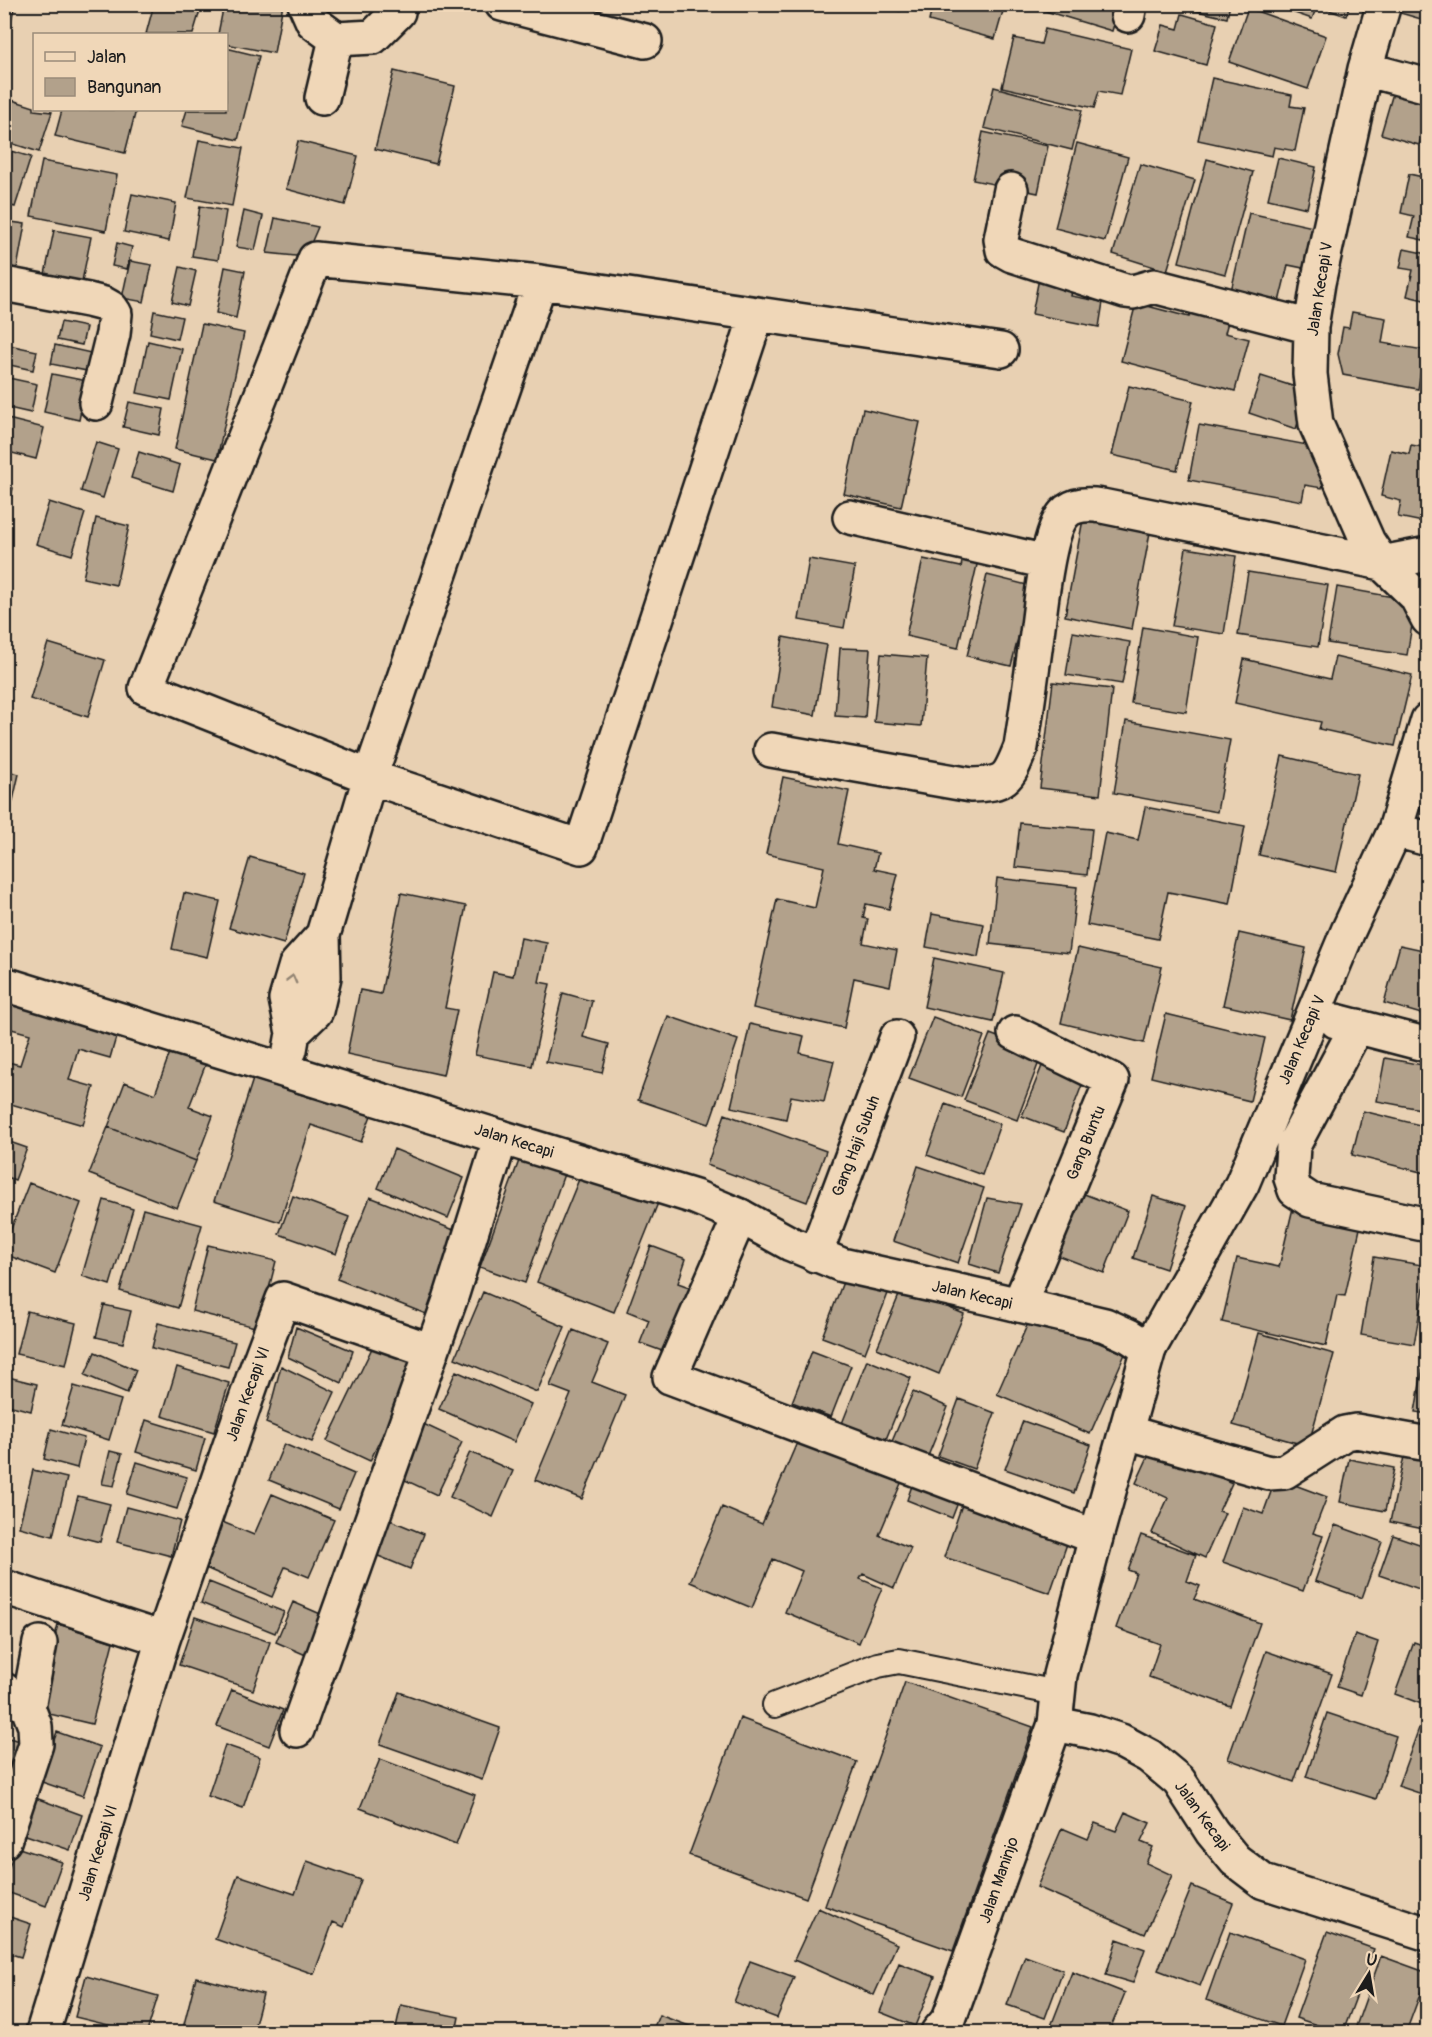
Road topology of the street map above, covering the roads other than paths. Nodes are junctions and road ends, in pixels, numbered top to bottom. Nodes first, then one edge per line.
1 (305, 4) edge
2 (399, 4) edge
3 (502, 4) edge
4 (1384, 4) edge
5 (336, 39) junction
6 (645, 41) dead end
7 (1365, 69) junction
8 (1428, 86) edge
9 (322, 98) dead end
10 (1011, 190) dead end
11 (540, 282) junction
12 (4, 284) edge
13 (757, 314) junction
14 (1311, 327) junction
15 (1001, 350) dead end
16 (96, 403) dead end
17 (850, 517) dead end
18 (1428, 554) edge
19 (1047, 562) junction
20 (1382, 563) junction
21 (1425, 610) edge
22 (1428, 720) edge
23 (771, 750) dead end
24 (370, 777) junction
25 (1395, 830) junction
26 (1428, 839) edge
27 (4, 984) edge
28 (1312, 1014) junction
29 (1358, 1026) junction
30 (1015, 1033) dead end
31 (897, 1037) dead end
32 (1428, 1045) edge
33 (287, 1070) junction
34 (501, 1137) junction
35 (741, 1216) junction
36 (1428, 1225) edge
37 (815, 1255) junction
38 (1019, 1305) junction
39 (1149, 1348) junction
40 (432, 1351) junction
41 (1126, 1432) junction
42 (1428, 1444) edge
43 (1096, 1537) junction
44 (4, 1587) edge
45 (163, 1639) junction
46 (40, 1643) dead end
47 (16, 1699) edge
48 (775, 1705) dead end
49 (1056, 1709) junction
50 (297, 1731) dead end
51 (4, 1841) edge
52 (1428, 1934) edge
53 (43, 2032) edge
54 (938, 2032) edge

1 - 5 street
2 - 5 street
3 - 6 street
4 - 7 street, Jalan Kecapi V
5 - 9 street
7 - 8 street
7 - 14 street, Jalan Kecapi V
10 - 14 street
11 - 13 street
11 - 24 street
11 - 24 street
12 - 16 street
13 - 15 street
13 - 24 street
14 - 20 street, Jalan Kecapi V
17 - 19 street
18 - 20 street
19 - 20 street
19 - 23 street
20 - 21 street, Jalan Kecapi V
22 - 25 street, Jalan Kecapi V
24 - 33 street
25 - 26 street
25 - 28 street, Jalan Kecapi V
27 - 33 street, Jalan Kecapi
28 - 29 street
28 - 39 street, Jalan Kecapi V
29 - 32 street
29 - 36 street
30 - 38 street, Gang Buntu
31 - 37 street, Gang Haji Subuh
33 - 34 street, Jalan Kecapi
34 - 35 street, Jalan Kecapi
34 - 40 street
35 - 37 street, Jalan Kecapi
35 - 43 street
37 - 38 street, Jalan Kecapi
38 - 39 street, Jalan Kecapi
39 - 41 street
40 - 45 street, Jalan Kecapi VI
40 - 50 street
41 - 42 street
41 - 43 street
43 - 49 street
44 - 45 street
45 - 53 street, Jalan Kecapi VI
46 - 47 street
47 - 51 street
48 - 49 lane
49 - 52 street, Jalan Kecapi
49 - 54 street, Jalan Maninjo

